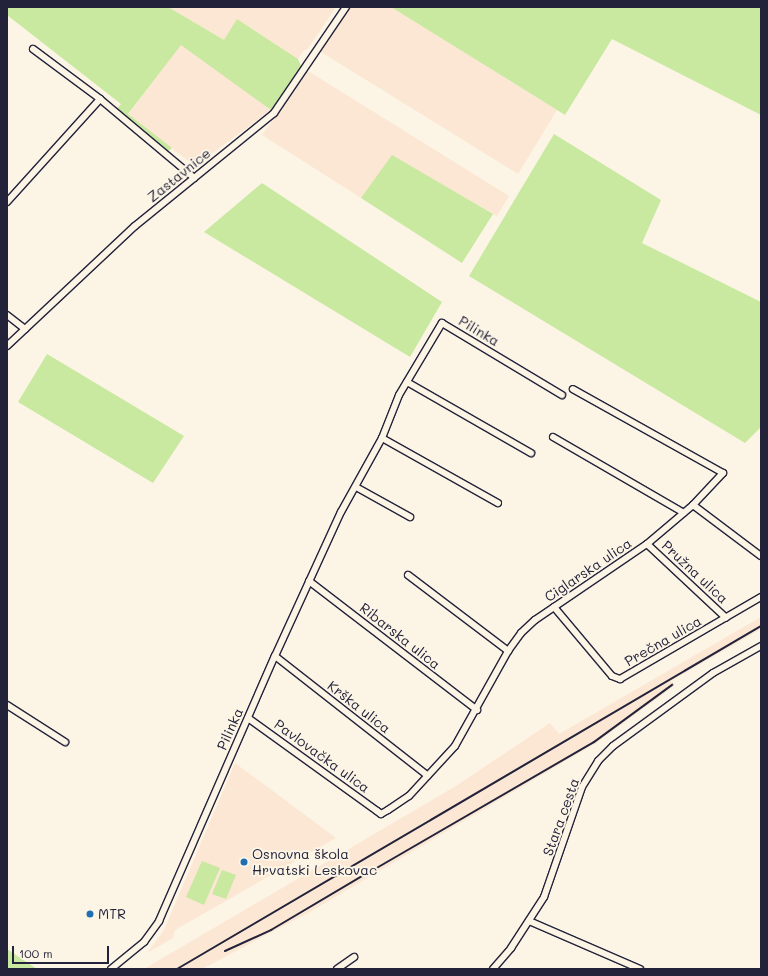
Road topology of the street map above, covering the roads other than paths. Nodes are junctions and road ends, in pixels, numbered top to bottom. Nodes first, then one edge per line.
1 (346, 7) edge
2 (33, 49) dead end
3 (100, 99) junction
4 (194, 178) junction
5 (7, 202) edge
6 (7, 315) edge
7 (25, 329) junction
8 (7, 346) edge
9 (407, 382) junction
10 (572, 389) dead end
11 (562, 395) dead end
12 (553, 437) dead end
13 (382, 438) junction
14 (532, 453) dead end
15 (356, 487) junction
16 (498, 504) dead end
17 (693, 505) junction
18 (684, 513) junction
19 (410, 517) dead end
20 (647, 544) junction
21 (761, 556) edge
22 (408, 575) dead end
23 (309, 581) junction
24 (761, 597) edge
25 (554, 607) junction
26 (726, 618) junction
27 (761, 646) edge
28 (508, 651) junction
29 (275, 656) junction
30 (7, 704) edge
31 (477, 710) junction
32 (248, 718) junction
33 (65, 742) dead end
34 (428, 776) junction
35 (381, 814) joint
36 (529, 921) junction
37 (354, 957) dead end
38 (111, 969) edge
39 (336, 969) edge
40 (493, 969) edge
41 (640, 969) edge

1 - 4 street, Zastavnice
2 - 3 street
3 - 4 street
3 - 5 street
4 - 7 street, Zastavnice
6 - 7 street
7 - 8 street, Zastavnice
9 - 11 street, Pilinka
9 - 13 street, Pilinka
9 - 14 street
10 - 17 street, Ciglarska ulica
12 - 18 street
13 - 15 street, Pilinka
13 - 16 street
15 - 19 street
15 - 23 street, Pilinka
17 - 18 street, Ciglarska ulica
17 - 21 street
18 - 20 street, Ciglarska ulica
20 - 25 street, Ciglarska ulica
20 - 26 street, Pružna ulica
22 - 28 street
23 - 29 street, Pilinka
23 - 31 street, Ribarska ulica
24 - 26 street, Prečna ulica
25 - 26 street, Prečna ulica
25 - 28 street, Ciglarska ulica
27 - 36 street, Stara cesta
28 - 31 street, Ciglarska ulica
29 - 32 street, Pilinka
29 - 34 street, Krška ulica
30 - 33 street
31 - 34 street, Ciglarska ulica
32 - 35 street, Pavlovačka ulica
32 - 38 street, Pilinka
34 - 35 street, Ciglarska ulica
36 - 40 street, Stara cesta
36 - 41 street
37 - 39 street

